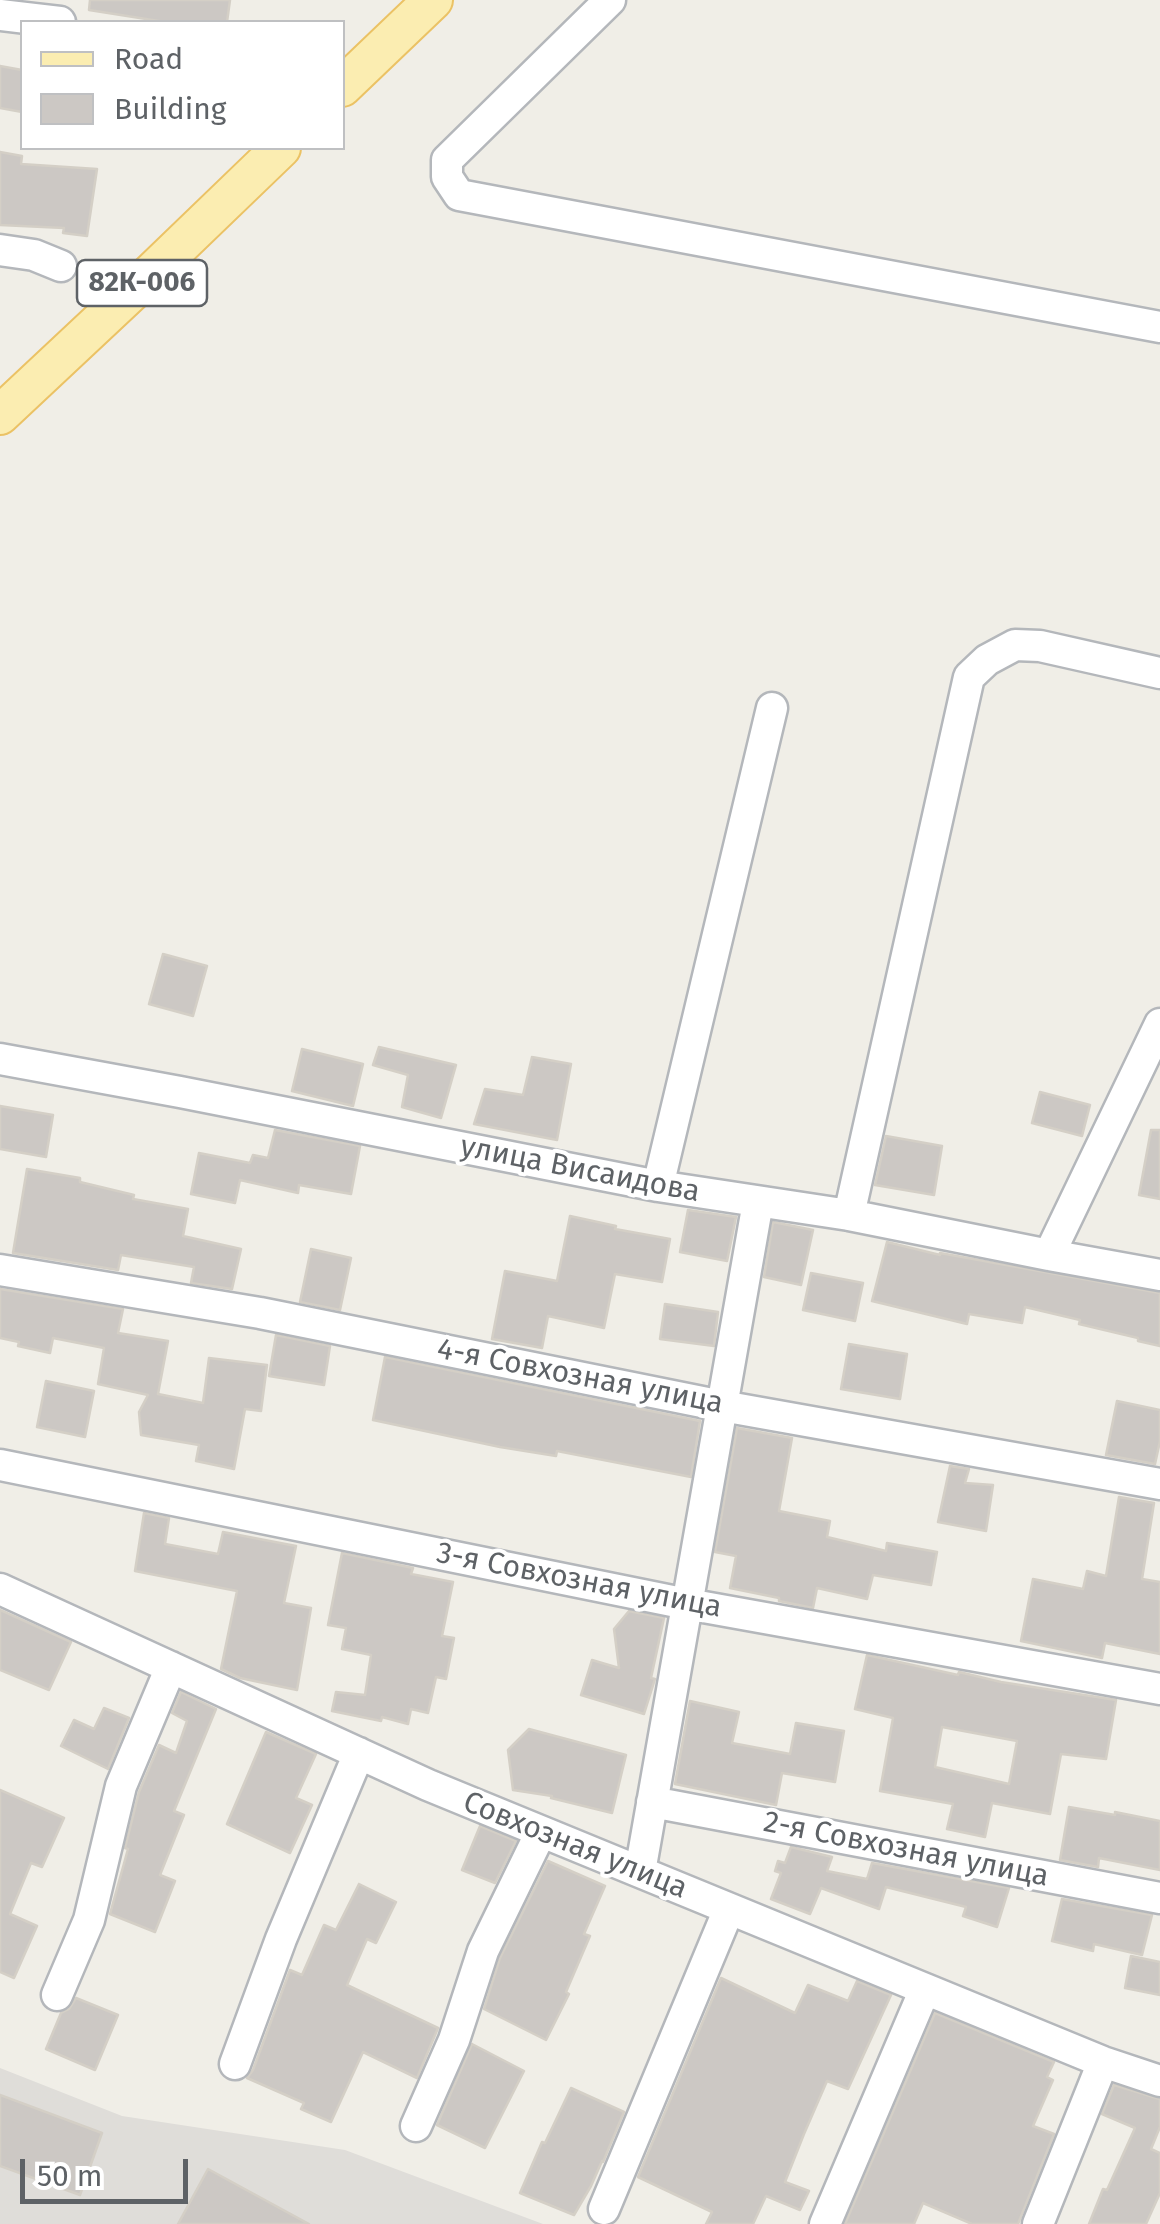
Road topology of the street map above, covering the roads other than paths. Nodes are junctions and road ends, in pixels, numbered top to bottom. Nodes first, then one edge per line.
1 (433, 0) edge
2 (610, 0) edge
3 (0, 15) edge
4 (43, 20) edge
5 (351, 69) edge
6 (279, 150) edge
7 (0, 250) edge
8 (60, 266) dead end
9 (1160, 327) edge
10 (0, 415) edge
11 (1160, 673) edge
12 (772, 708) dead end
13 (1156, 1040) edge
14 (0, 1059) edge
15 (658, 1186) junction
16 (758, 1202) junction
17 (849, 1215) junction
18 (1049, 1255) junction
19 (0, 1270) edge
20 (1160, 1274) edge
21 (722, 1406) junction
22 (0, 1465) edge
23 (1160, 1484) edge
24 (0, 1589) edge
25 (687, 1604) junction
26 (171, 1667) junction
27 (1160, 1688) edge
28 (359, 1754) junction
29 (652, 1802) junction
30 (542, 1832) junction
31 (640, 1872) junction
32 (1160, 1898) edge
33 (729, 1908) junction
34 (925, 1989) junction
35 (57, 1995) dead end
36 (1103, 2062) junction
37 (235, 2064) dead end
38 (1160, 2082) edge
39 (416, 2126) dead end
40 (604, 2209) dead end
41 (825, 2224) edge
42 (1038, 2224) edge

1 - 5 main road
2 - 9 street
3 - 4 street
6 - 10 main road, 82К-006
7 - 8 street
11 - 17 street
12 - 15 street
13 - 18 street
14 - 15 street, улица Висаидова
15 - 16 street, улица Висаидова
16 - 17 street, улица Висаидова
16 - 21 street
17 - 18 street, улица Висаидова
18 - 20 street, улица Висаидова
19 - 21 street, 4-я Совхозная улица
21 - 23 street, 4-я Совхозная улица
21 - 25 street
22 - 25 street, 3-я Совхозная улица
24 - 26 street, Совхозная улица
25 - 27 street, 3-я Совхозная улица
25 - 29 street
26 - 28 street, Совхозная улица
26 - 35 street
28 - 30 street, Совхозная улица
28 - 37 street
29 - 31 street
29 - 32 street, 2-я Совхозная улица
30 - 31 street, Совхозная улица
30 - 39 street
31 - 33 street, Совхозная улица
33 - 34 street, Совхозная улица
33 - 40 street
34 - 36 street, Совхозная улица
34 - 41 street
36 - 38 street, Совхозная улица
36 - 42 street

